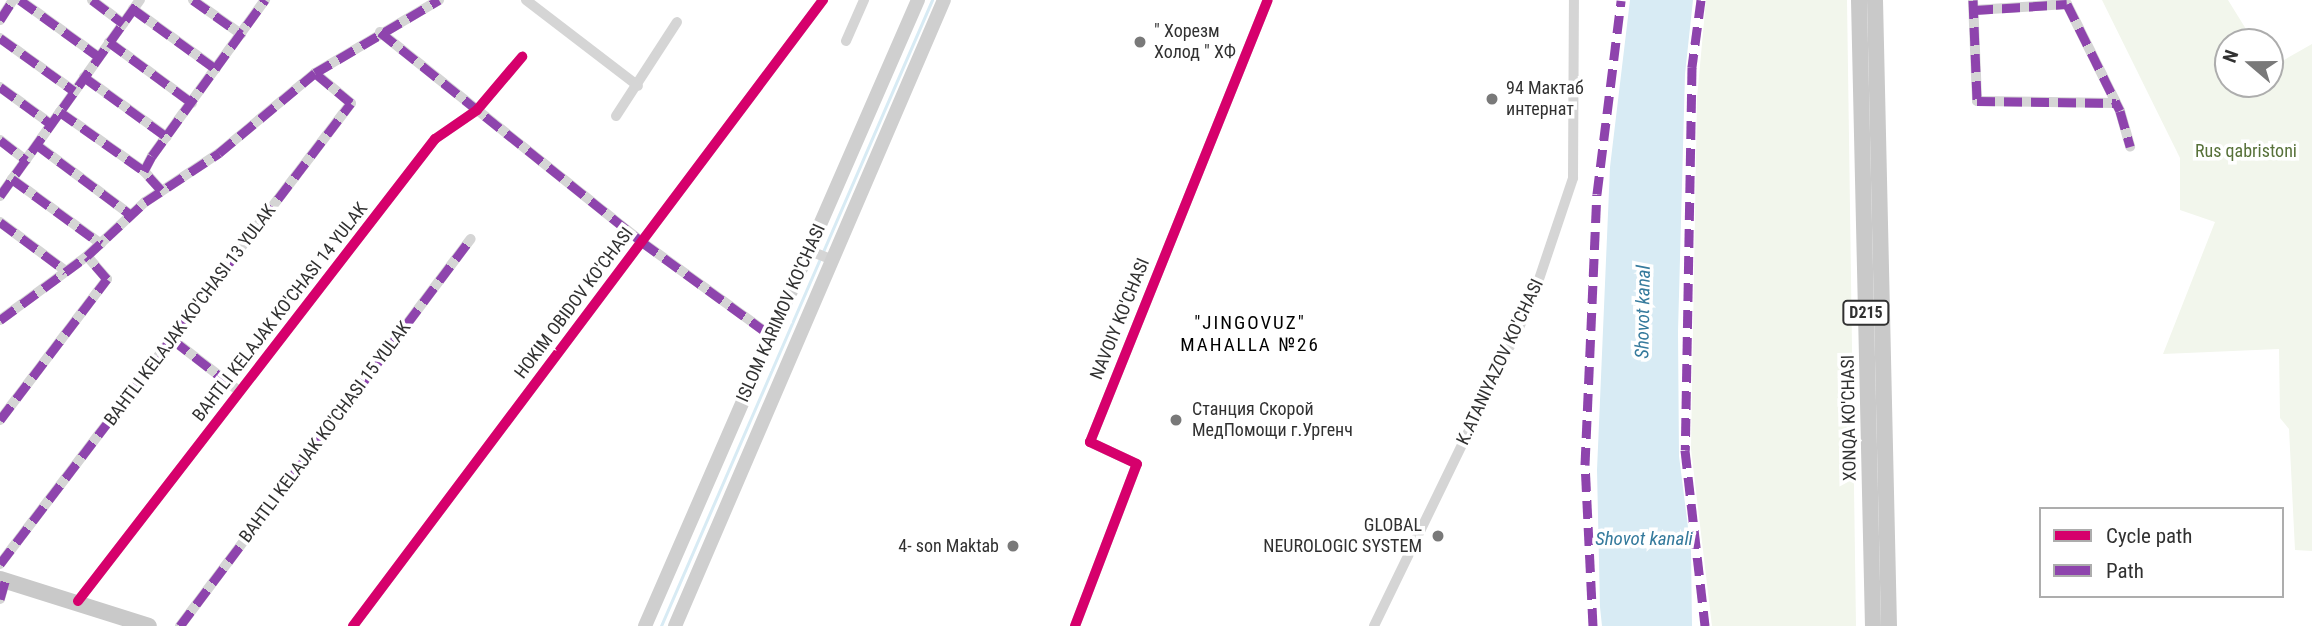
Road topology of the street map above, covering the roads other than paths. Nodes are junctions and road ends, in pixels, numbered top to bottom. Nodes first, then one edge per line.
1 (13, 0) edge
2 (20, 0) edge
3 (92, 0) edge
4 (140, 0) edge
5 (192, 0) edge
6 (265, 0) edge
7 (439, 0) edge
8 (526, 0) edge
9 (823, 0) edge
10 (864, 0) edge
11 (918, 0) edge
12 (944, 0) edge
13 (1268, 0) edge
14 (1574, 0) edge
15 (1859, 0) edge
16 (1875, 0) edge
17 (1974, 5) edge
18 (133, 9) junction
19 (0, 20) edge
20 (677, 22) dead end
21 (123, 23) junction
22 (380, 33) junction
23 (241, 34) junction
24 (0, 38) edge
25 (846, 41) dead end
26 (109, 42) junction
27 (99, 57) junction
28 (522, 57) dead end
29 (216, 69) junction
30 (315, 74) junction
31 (84, 77) junction
32 (638, 86) junction
33 (0, 87) edge
34 (74, 91) junction
35 (192, 103) junction
36 (2116, 103) junction
37 (477, 110) junction
38 (60, 112) junction
39 (616, 116) dead end
40 (51, 124) junction
41 (167, 137) junction
42 (0, 140) edge
43 (37, 145) junction
44 (2130, 147) dead end
45 (26, 160) junction
46 (144, 171) junction
47 (12, 179) junction
48 (161, 190) junction
49 (0, 196) edge
50 (131, 215) junction
51 (0, 222) edge
52 (471, 239) dead end
53 (642, 242) junction
54 (102, 244) junction
55 (808, 250) junction
56 (87, 256) junction
57 (831, 259) junction
58 (66, 271) junction
59 (0, 320) edge
60 (771, 335) junction
61 (173, 340) junction
62 (239, 391) junction
63 (0, 420) edge
64 (0, 564) edge
65 (3, 580) edge
66 (0, 599) edge
67 (78, 601) junction
68 (1881, 618) edge
69 (149, 626) edge
70 (180, 626) edge
71 (353, 626) edge
72 (645, 626) edge
73 (675, 626) edge
74 (1075, 626) edge
75 (1374, 626) edge

1 - 19 street
2 - 27 street
3 - 21 street
4 - 18 street
5 - 23 street
6 - 23 street
7 - 22 street
8 - 32 street
9 - 53 street, HOKIM OBIDOV KO'CHASI
10 - 25 street
11 - 55 main road, ISLOM KARIMOV KO'CHASI
12 - 57 main road, ISLOM KARIMOV KO'CHASI
13 - 74 street, NAVOIY KO'CHASI
14 - 75 street, K.ATANIYAZOV KO'CHASI
15 - 68 main road, XONQA KO'CHASI / D215
16 - 68 main road, XONQA KO'CHASI / D215
17 - 36 street
17 - 36 street
18 - 21 street
18 - 29 street
20 - 32 street
21 - 26 street
22 - 30 street
22 - 37 street
23 - 29 street
24 - 34 street
26 - 27 street
26 - 35 street
27 - 31 street
28 - 37 street, BAHTLI KELAJAK KO'CHASI 14 YULAK
29 - 35 street
30 - 48 street
30 - 61 street, BAHTLI KELAJAK KO'CHASI 13 YULAK
31 - 34 street
31 - 41 street
32 - 39 street
33 - 40 street
34 - 38 street
35 - 41 street
36 - 44 street
37 - 53 street
37 - 62 street, BAHTLI KELAJAK KO'CHASI 14 YULAK
38 - 40 street
38 - 46 street
40 - 43 street
41 - 46 street
42 - 45 street
43 - 45 street
43 - 50 street
45 - 47 street
46 - 48 street
47 - 49 street
47 - 54 street
48 - 50 street
50 - 54 street
51 - 58 street
52 - 70 street, BAHTLI KELAJAK KO'CHASI 15 YULAK
53 - 60 street
53 - 71 street, HOKIM OBIDOV KO'CHASI
54 - 56 street
55 - 57 street
55 - 60 main road, ISLOM KARIMOV KO'CHASI
56 - 58 street
56 - 63 street
57 - 73 main road, ISLOM KARIMOV KO'CHASI
58 - 59 street
60 - 72 main road, ISLOM KARIMOV KO'CHASI
61 - 62 street
61 - 64 street, BAHTLI KELAJAK KO'CHASI 13 YULAK
62 - 67 street, BAHTLI KELAJAK KO'CHASI 14 YULAK
65 - 66 street
65 - 67 main road
67 - 69 main road

